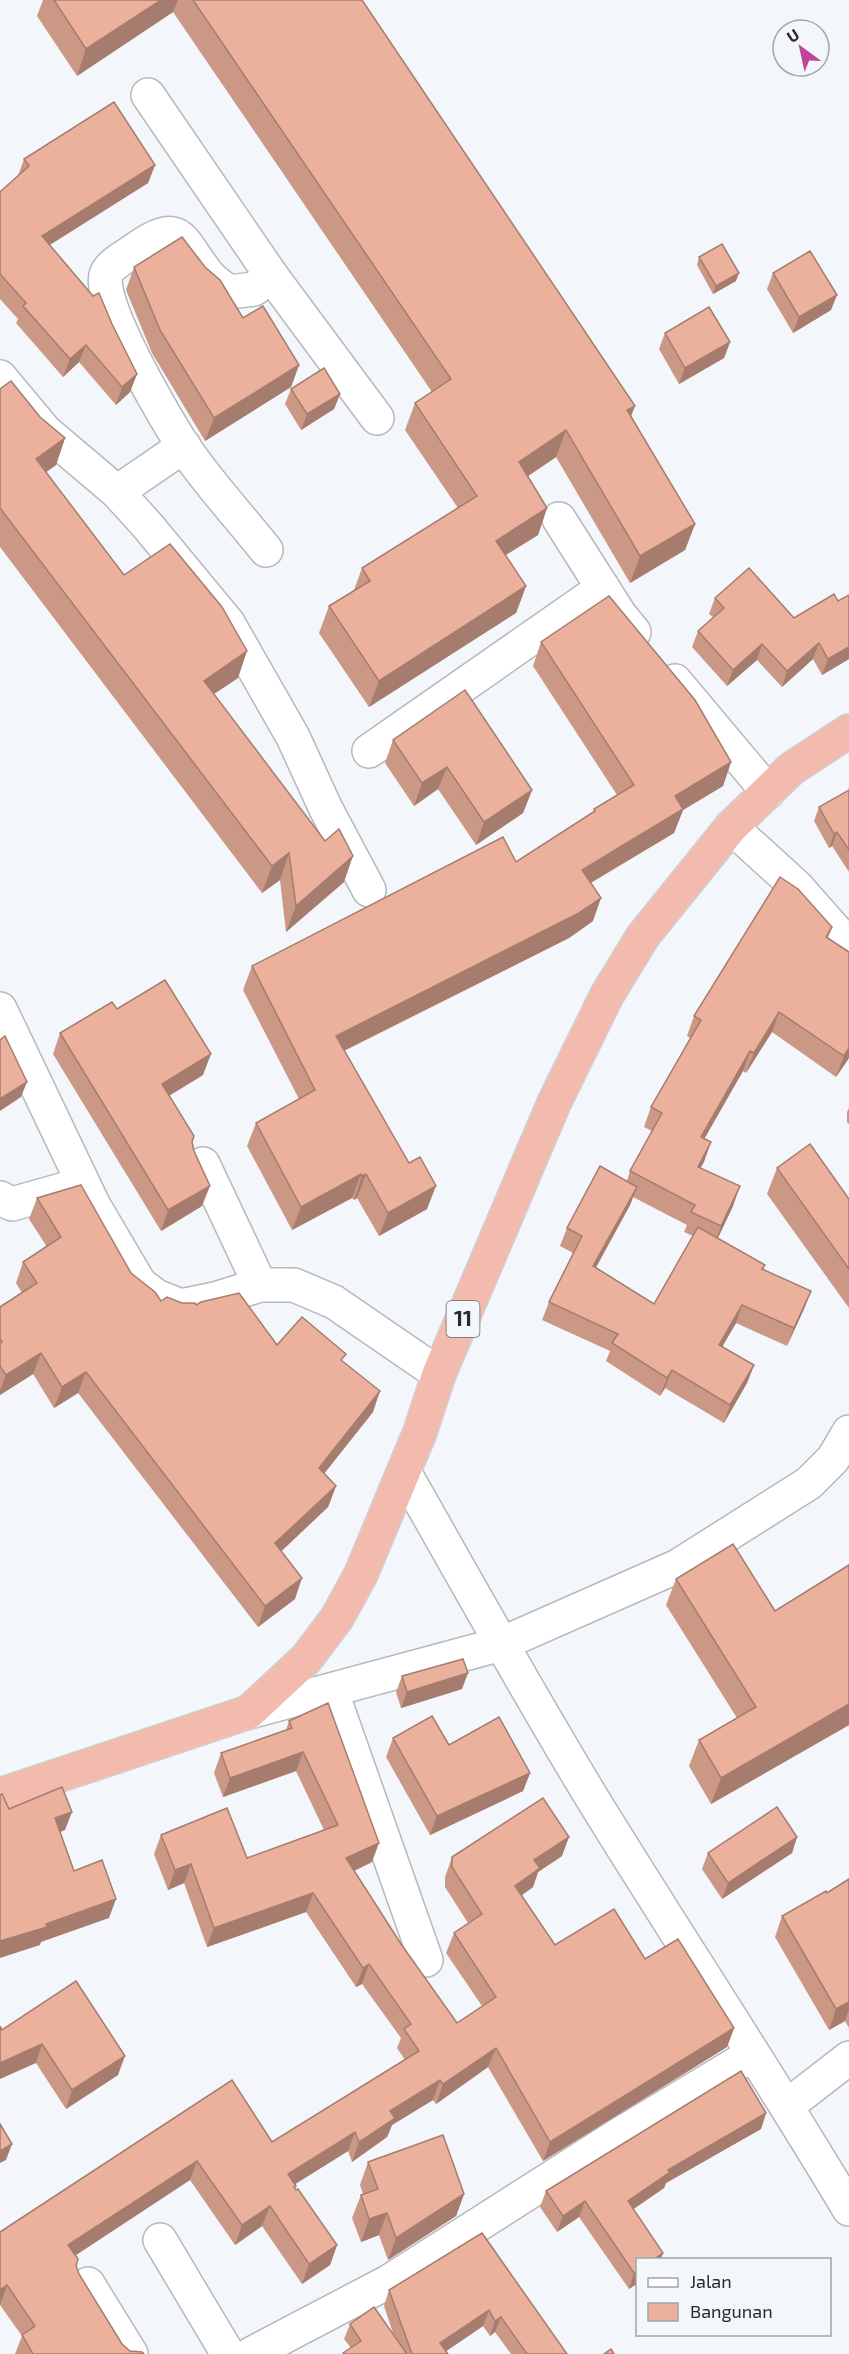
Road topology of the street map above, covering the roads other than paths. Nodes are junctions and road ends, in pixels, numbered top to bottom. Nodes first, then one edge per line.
1 (148, 95) dead end
2 (271, 275) junction
3 (0, 377) edge
4 (377, 418) dead end
5 (184, 446) junction
6 (117, 492) junction
7 (559, 519) dead end
8 (266, 550) dead end
9 (603, 588) junction
10 (849, 731) edge
11 (369, 751) dead end
12 (768, 792) junction
13 (731, 827) junction
14 (369, 890) dead end
15 (849, 946) edge
16 (0, 1010) edge
17 (203, 1164) edge
18 (83, 1184) junction
19 (0, 1198) edge
20 (260, 1285) junction
21 (439, 1374) junction
22 (849, 1432) edge
23 (404, 1472) junction
24 (501, 1644) junction
25 (331, 1690) junction
26 (249, 1712) junction
27 (0, 1796) edge
28 (426, 1960) dead end
29 (753, 2054) junction
30 (849, 2058) edge
31 (787, 2106) junction
32 (849, 2209) edge
33 (160, 2240) dead end
34 (88, 2284) edge
35 (131, 2354) edge
36 (228, 2354) edge
37 (251, 2354) edge

1 - 2 street
2 - 4 street
2 - 5 street
3 - 6 street
5 - 6 street
5 - 8 street
6 - 14 street
7 - 9 street
9 - 11 street
9 - 12 street
10 - 12 highway, 11
12 - 13 highway, 11
13 - 15 street
13 - 21 highway, 11
16 - 18 street
17 - 20 street
18 - 19 street
18 - 20 street
20 - 21 street
21 - 23 highway, 11
22 - 24 street
23 - 24 street
23 - 26 highway, 11
24 - 25 street
24 - 29 street
25 - 26 street
25 - 28 street
26 - 27 highway, 11
29 - 31 street
29 - 37 street
30 - 31 street
31 - 32 street
33 - 36 street
34 - 35 street

